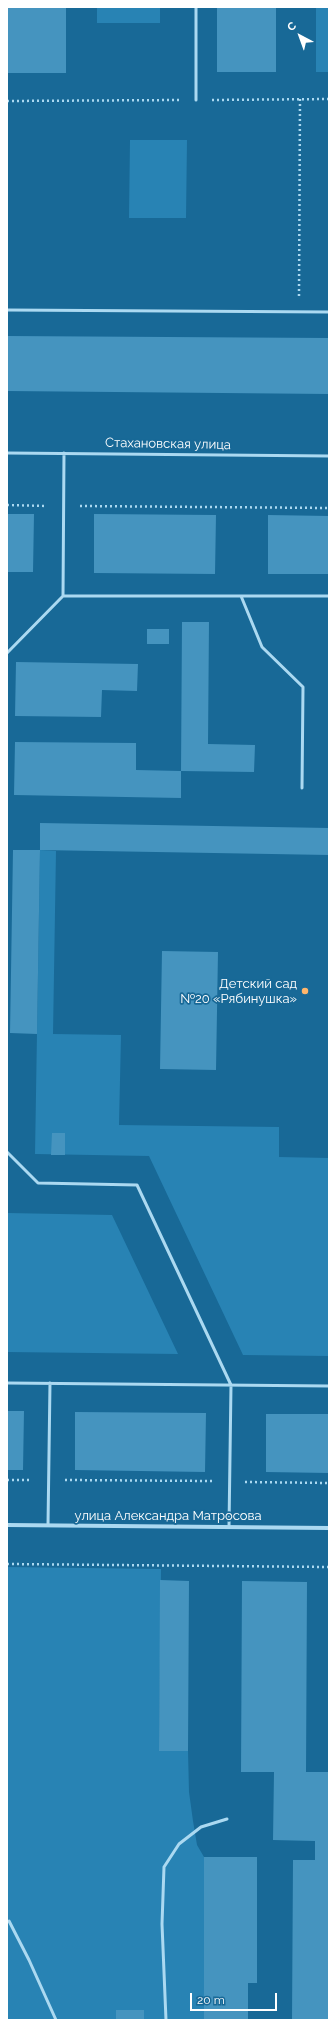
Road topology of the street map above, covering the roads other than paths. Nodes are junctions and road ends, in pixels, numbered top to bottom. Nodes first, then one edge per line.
1 (196, 7) edge
2 (196, 100) road end
3 (7, 310) edge
4 (329, 312) edge
5 (7, 453) edge
6 (64, 453) junction
7 (329, 456) edge
8 (63, 596) junction
9 (241, 596) junction
10 (329, 596) edge
11 (7, 653) edge
12 (302, 788) dead end
13 (7, 1152) edge
14 (7, 1383) edge
15 (50, 1383) junction
16 (231, 1385) junction
17 (329, 1386) edge
18 (7, 1525) edge
19 (48, 1525) junction
20 (229, 1527) junction
21 (329, 1528) edge
22 (227, 1819) dead end
23 (9, 1921) dead end
24 (56, 2020) edge
25 (166, 2020) edge

1 - 2 lane
3 - 4 lane
5 - 6 lane, Стахановская улица
6 - 7 lane, Стахановская улица
6 - 8 lane
8 - 9 lane
8 - 11 lane
9 - 10 lane
9 - 12 lane
13 - 16 lane
14 - 15 lane
15 - 16 lane
15 - 19 lane
16 - 17 lane
16 - 20 lane
18 - 19 street, улица Александра Матросова
19 - 20 street, улица Александра Матросова
20 - 21 street, улица Александра Матросова
22 - 25 lane
23 - 24 lane

